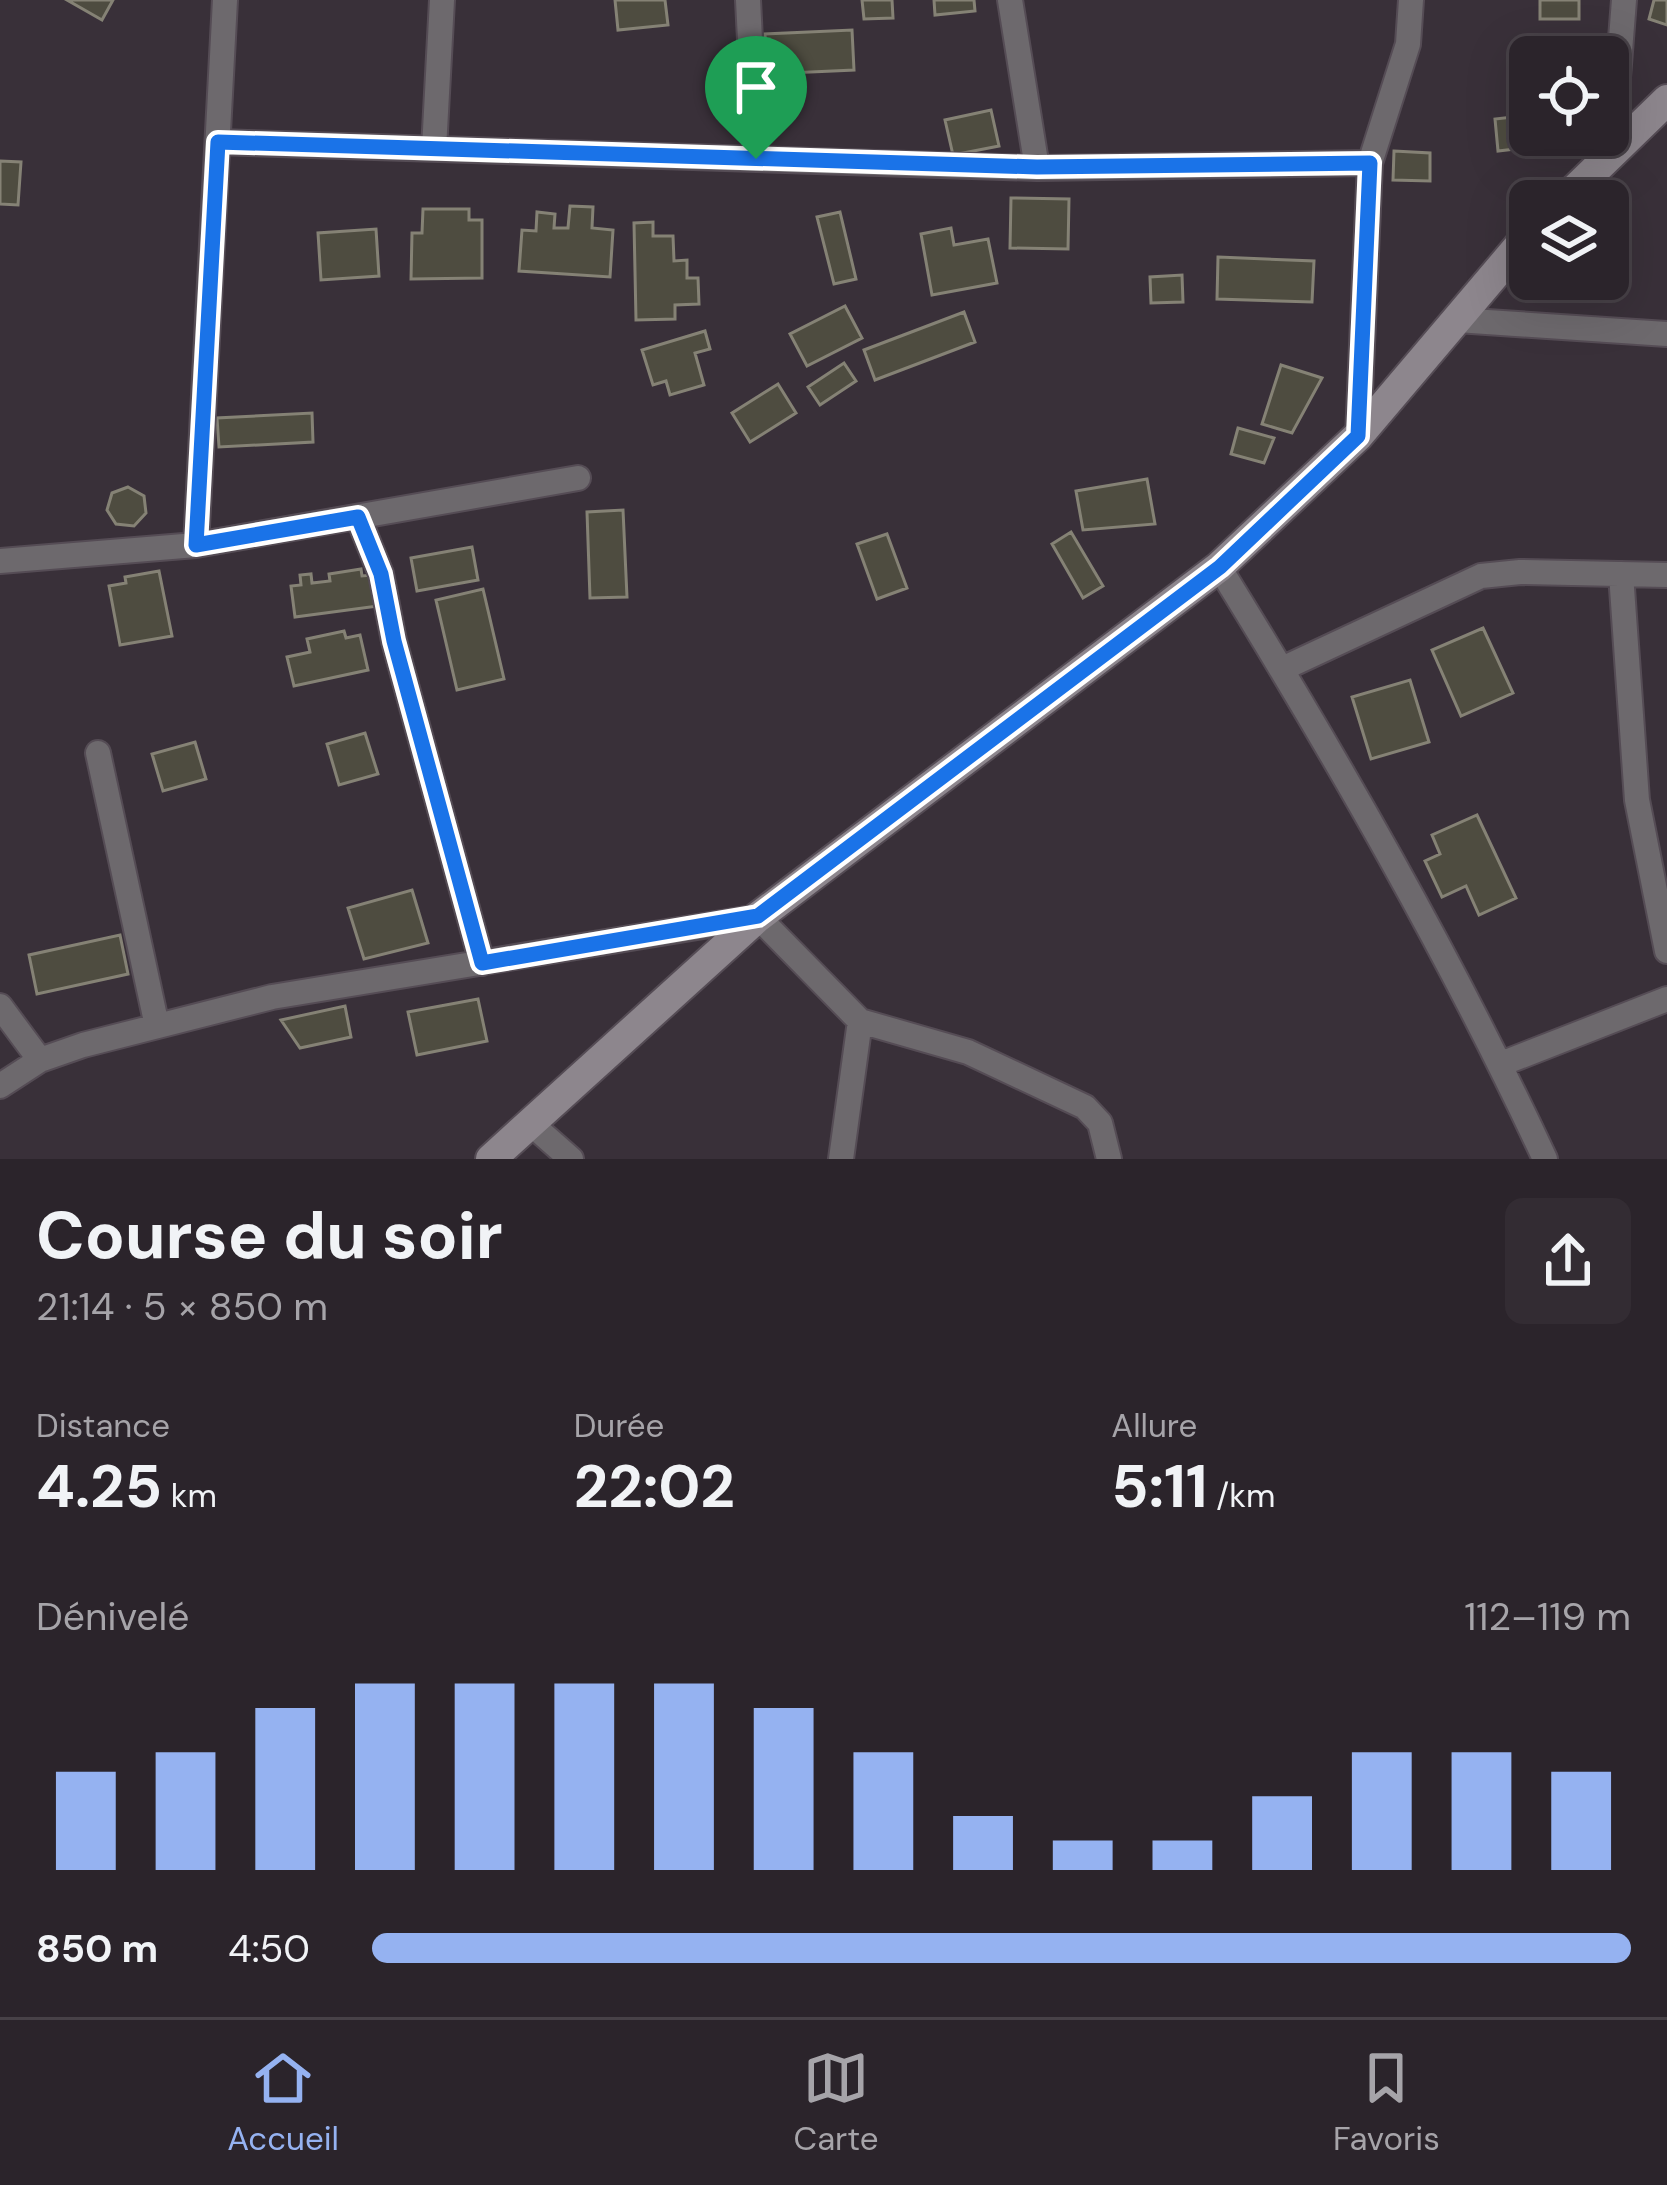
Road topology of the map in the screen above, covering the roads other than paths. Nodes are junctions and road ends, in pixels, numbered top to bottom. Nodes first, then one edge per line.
1 (225, 0) edge
2 (442, 0) edge
3 (748, 0) edge
4 (1010, 0) edge
5 (1411, 0) edge
6 (1624, 0) edge
7 (1621, 36) edge
8 (1667, 100) edge
9 (1629, 137) edge
10 (218, 142) junction
11 (434, 149) junction
12 (1610, 156) edge
13 (756, 159) junction
14 (1370, 163) junction
15 (1037, 167) junction
16 (1585, 180) edge
17 (1509, 258) edge
18 (1457, 320) junction
19 (1667, 334) edge
20 (1358, 436) junction
21 (578, 478) dead end
22 (358, 517) junction
23 (196, 545) junction
24 (0, 561) edge
25 (1220, 567) junction
26 (1621, 574) junction
27 (1667, 575) edge
28 (1282, 669) junction
29 (98, 753) dead end
30 (758, 916) junction
31 (1667, 951) edge
32 (482, 963) junction
33 (1667, 999) edge
34 (0, 1006) edge
35 (860, 1021) junction
36 (157, 1026) junction
37 (40, 1060) junction
38 (1501, 1064) junction
39 (0, 1086) edge
40 (529, 1122) junction
41 (490, 1159) edge
42 (571, 1159) edge
43 (841, 1159) edge
44 (1109, 1159) edge
45 (1545, 1159) edge

1 - 10 street
2 - 11 street
3 - 13 street
4 - 15 street
5 - 14 street
6 - 7 street
8 - 9 street
10 - 11 street
10 - 23 street
11 - 13 street
12 - 16 street
13 - 15 street
14 - 15 street
14 - 20 street
17 - 18 street
18 - 19 street
18 - 20 street
20 - 25 street
21 - 22 street
22 - 23 street
22 - 32 street
23 - 24 street
25 - 28 street
25 - 30 street
26 - 27 street
26 - 28 street
26 - 31 street
28 - 38 street
29 - 36 street
30 - 32 street
30 - 35 street
30 - 40 street
32 - 36 street
33 - 38 street
34 - 37 street
35 - 43 street
35 - 44 street
36 - 37 street
37 - 39 street
38 - 45 street
40 - 41 street
40 - 42 street

